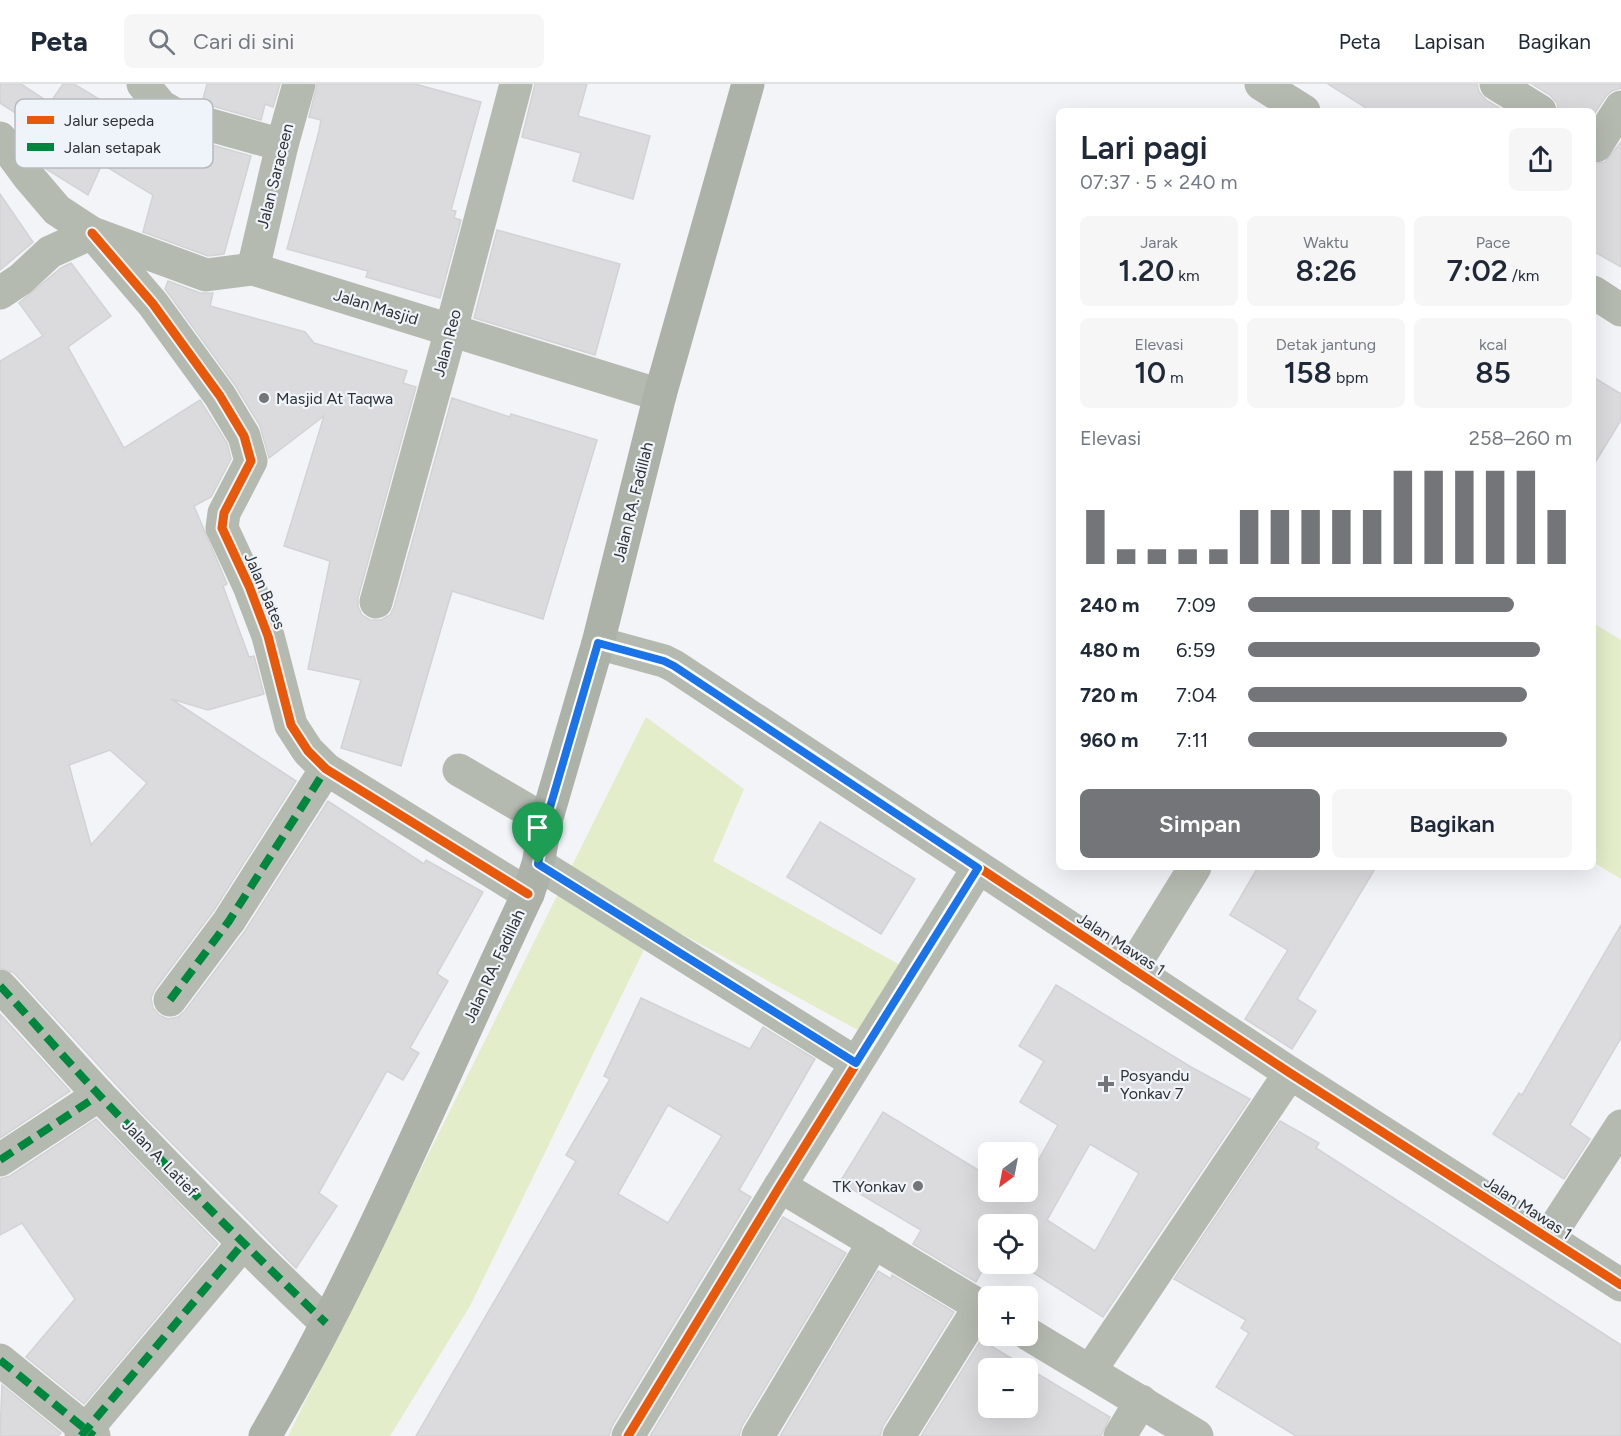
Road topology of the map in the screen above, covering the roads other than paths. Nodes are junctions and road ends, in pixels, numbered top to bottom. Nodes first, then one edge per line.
1 (143, 84) edge
2 (299, 84) edge
3 (516, 84) edge
4 (748, 84) edge
5 (1261, 84) edge
6 (1496, 84) edge
7 (155, 99) edge
8 (1621, 107) edge
9 (1300, 108) edge
10 (1535, 108) edge
11 (213, 126) edge
12 (0, 138) edge
13 (282, 145) junction
14 (1604, 150) edge
15 (15, 158) edge
16 (22, 168) edge
17 (92, 232) junction
18 (253, 269) junction
19 (0, 293) edge
20 (1596, 294) edge
21 (1621, 310) edge
22 (451, 330) junction
23 (660, 395) junction
24 (376, 602) dead end
25 (598, 643) junction
26 (326, 770) junction
27 (459, 770) dead end
28 (546, 821) junction
29 (978, 868) junction
30 (1193, 870) edge
31 (533, 879) junction
32 (1132, 969) junction
33 (0, 986) edge
34 (170, 1000) dead end
35 (856, 1063) junction
36 (1290, 1073) junction
37 (99, 1095) junction
38 (1621, 1126) edge
39 (0, 1160) edge
40 (780, 1186) junction
41 (1548, 1238) junction
42 (874, 1242) junction
43 (240, 1247) dead end
44 (1621, 1285) edge
45 (978, 1304) edge
46 (978, 1317) edge
47 (326, 1323) junction
48 (1038, 1340) edge
49 (0, 1360) edge
50 (1090, 1371) junction
51 (1141, 1401) junction
52 (87, 1434) edge
53 (265, 1436) edge
54 (628, 1436) edge
55 (758, 1436) edge
56 (898, 1436) edge
57 (1120, 1436) edge
58 (1197, 1436) edge

1 - 7 street
2 - 13 street, Jalan Saraceen
3 - 22 street, Jalan Reo
4 - 23 main road, Jalan RA. Fadillah
5 - 9 street
6 - 10 street
8 - 14 street
11 - 13 street
12 - 15 street
13 - 18 street, Jalan Saraceen
16 - 17 street
17 - 18 street, Jalan Masjid
17 - 19 street
17 - 26 street, Jalan Bates
18 - 22 street, Jalan Masjid
20 - 21 street
22 - 23 street, Jalan Masjid
22 - 24 street, Jalan Reo
23 - 25 main road, Jalan RA. Fadillah
25 - 28 main road, Jalan RA. Fadillah
25 - 29 street, Jalan Mawas 1
26 - 31 street, Jalan Bates
26 - 34 street
27 - 28 street
28 - 31 main road, Jalan RA. Fadillah
29 - 32 street, Jalan Mawas 1
29 - 35 street
30 - 32 street
31 - 35 street, Jalan Bates
31 - 47 main road, Jalan RA. Fadillah
32 - 36 street, Jalan Mawas 1
33 - 37 street, Jalan A. Latief
35 - 40 street
36 - 41 street, Jalan Mawas 1
36 - 50 street
37 - 39 street
37 - 47 street, Jalan A. Latief
38 - 41 street
40 - 42 street
40 - 54 street
41 - 44 street, Jalan Mawas 1
42 - 45 street
42 - 55 street
43 - 52 street
46 - 56 street
47 - 53 main road, Jalan RA. Fadillah
48 - 50 street
49 - 52 street
50 - 51 street
51 - 57 street
51 - 58 street

